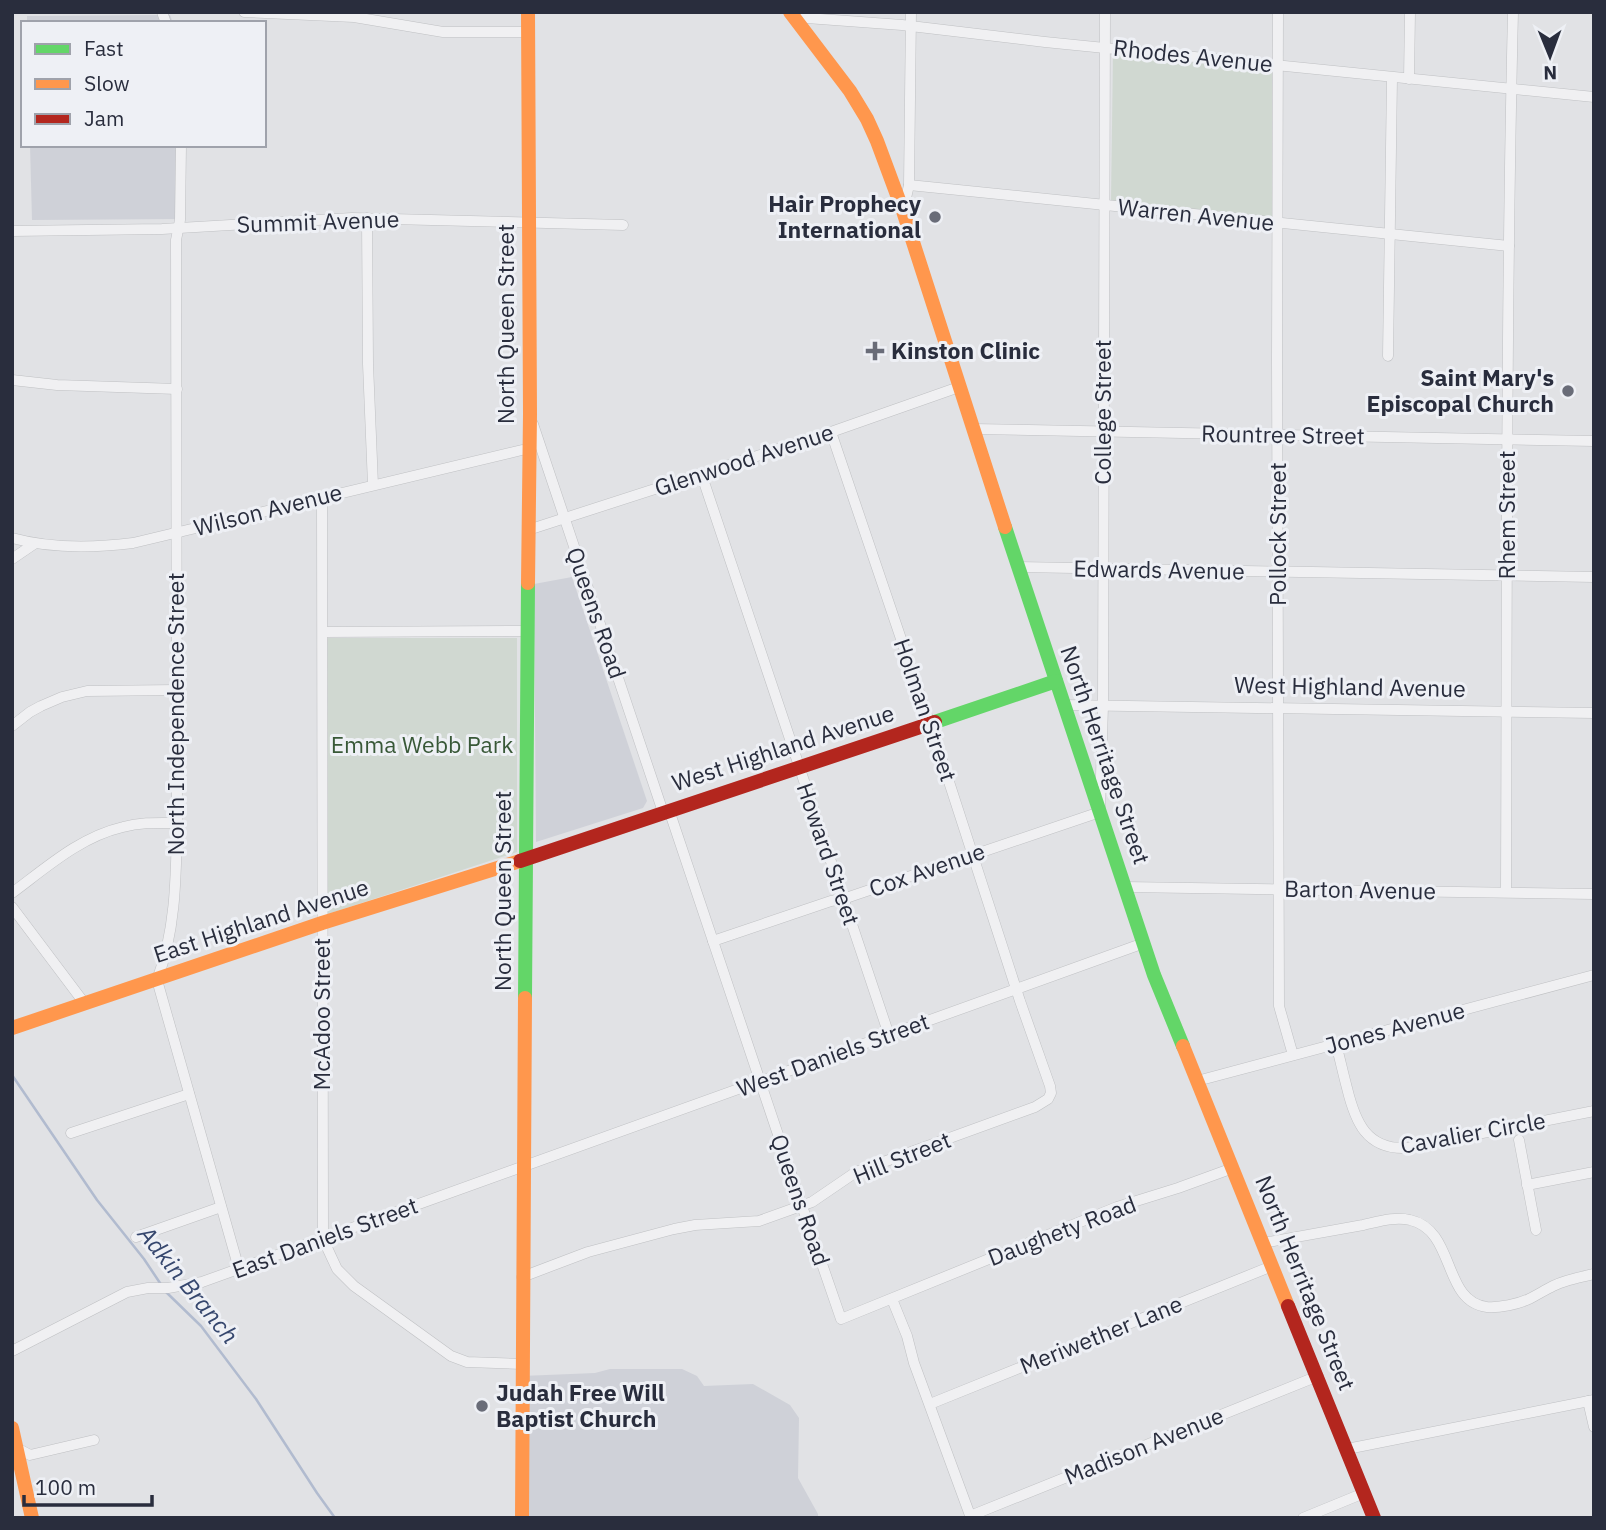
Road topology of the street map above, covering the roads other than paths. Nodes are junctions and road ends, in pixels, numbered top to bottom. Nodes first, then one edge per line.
1 (244, 12) edge
2 (528, 12) edge
3 (911, 12) edge
4 (1105, 12) edge
5 (1278, 12) edge
6 (1410, 12) edge
7 (1513, 12) edge
8 (332, 14) edge
9 (792, 15) edge
10 (911, 26) junction
11 (528, 32) junction
12 (1104, 47) junction
13 (1279, 65) junction
14 (1392, 78) junction
15 (1409, 79) junction
16 (1511, 88) junction
17 (1594, 97) edge
18 (181, 147) edge
19 (909, 185) junction
20 (1103, 205) junction
21 (903, 211) junction
22 (367, 218) junction
23 (528, 223) junction
24 (1277, 223) junction
25 (623, 225) dead end
26 (178, 229) junction
27 (12, 231) edge
28 (1390, 235) junction
29 (1509, 246) junction
30 (1388, 356) dead end
31 (12, 380) edge
32 (959, 387) junction
33 (177, 389) junction
34 (530, 414) junction
35 (973, 429) junction
36 (1103, 431) junction
37 (831, 432) junction
38 (1278, 435) junction
39 (1507, 439) junction
40 (1594, 441) edge
41 (522, 450) dead end
42 (701, 473) junction
43 (373, 485) junction
44 (323, 497) junction
45 (565, 519) junction
46 (528, 530) junction
47 (176, 533) junction
48 (12, 538) edge
49 (34, 544) junction
50 (12, 559) edge
51 (1018, 567) junction
52 (1103, 569) junction
53 (1279, 571) junction
54 (1507, 576) junction
55 (1594, 577) edge
56 (527, 631) junction
57 (323, 632) junction
58 (1056, 681) junction
59 (177, 690) junction
60 (1064, 705) junction
61 (1103, 705) junction
62 (1279, 708) junction
63 (1506, 712) junction
64 (1594, 713) edge
65 (930, 723) junction
66 (12, 726) edge
67 (799, 766) junction
68 (666, 811) junction
69 (1100, 812) junction
70 (177, 823) junction
71 (972, 855) junction
72 (526, 859) junction
73 (1125, 887) junction
74 (1279, 889) junction
75 (1506, 892) junction
76 (12, 894) edge
77 (1594, 894) edge
78 (843, 899) junction
79 (12, 907) edge
80 (323, 923) junction
81 (713, 941) junction
82 (1144, 943) junction
83 (1594, 975) edge
84 (157, 980) junction
85 (1016, 988) junction
86 (85, 1004) junction
87 (12, 1028) edge
88 (889, 1035) junction
89 (1336, 1044) junction
90 (1293, 1055) junction
91 (1197, 1081) junction
92 (761, 1082) junction
93 (189, 1094) junction
94 (1594, 1111) edge
95 (71, 1133) dead end
96 (1519, 1140) dead end
97 (523, 1167) junction
98 (1233, 1168) junction
99 (1594, 1172) edge
100 (1527, 1185) junction
101 (802, 1206) junction
102 (221, 1207) junction
103 (1536, 1230) dead end
104 (136, 1237) dead end
105 (323, 1239) junction
106 (1263, 1243) junction
107 (1272, 1266) junction
108 (239, 1269) junction
109 (1594, 1274) edge
110 (522, 1277) junction
111 (892, 1299) junction
112 (12, 1351) edge
113 (522, 1364) junction
114 (1318, 1376) junction
115 (1591, 1401) edge
116 (930, 1404) junction
117 (1594, 1427) edge
118 (12, 1428) edge
119 (94, 1440) dead end
120 (15, 1449) edge
121 (1347, 1449) junction
122 (1364, 1493) junction
123 (971, 1517) edge
124 (32, 1518) edge
125 (522, 1518) edge
126 (1303, 1518) edge
127 (1374, 1518) edge

1 - 8 street
2 - 11 street, North Queen Street
3 - 10 street
4 - 12 street, College Street
5 - 13 street, Pollock Street
6 - 15 street
7 - 16 street, Rhem Street
8 - 11 street
9 - 10 street, Rhodes Avenue
9 - 21 street, North Herritage Street
10 - 12 street, Rhodes Avenue
10 - 19 street
11 - 23 street, North Queen Street
12 - 13 street, Rhodes Avenue
12 - 20 street, College Street
13 - 14 street, Rhodes Avenue
13 - 24 street, Pollock Street
14 - 15 street, Rhodes Avenue
14 - 28 street
15 - 16 street, Rhodes Avenue
16 - 17 street, Rhodes Avenue
16 - 29 street, Rhem Street
18 - 26 street, North Independence Street
19 - 20 street, Warren Avenue
19 - 21 street
20 - 24 street, Warren Avenue
20 - 36 street, College Street
21 - 32 street, North Herritage Street
22 - 23 street, Summit Avenue
22 - 26 street, Summit Avenue
22 - 43 street
23 - 25 street, Summit Avenue
23 - 34 street, North Queen Street
24 - 28 street, Warren Avenue
24 - 38 street, Pollock Street
26 - 27 street, Summit Avenue
26 - 33 street, North Independence Street
28 - 29 street, Warren Avenue
28 - 30 street
29 - 39 street, Rhem Street
31 - 33 street
32 - 35 street, North Herritage Street
32 - 37 street, Glenwood Avenue
33 - 47 street, North Independence Street
34 - 45 street, Queens Road
34 - 46 street, North Queen Street
35 - 36 street, Rountree Street
35 - 51 street, North Herritage Street
36 - 38 street, Rountree Street
36 - 52 street, College Street
37 - 42 street, Glenwood Avenue
37 - 65 street, Holman Street
38 - 39 street, Rountree Street
38 - 53 street, Pollock Street
39 - 40 street, Rountree Street
39 - 54 street, Rhem Street
41 - 43 street, Wilson Avenue
42 - 45 street, Glenwood Avenue
42 - 67 street, Howard Street
43 - 44 street, Wilson Avenue
44 - 47 street, Wilson Avenue
44 - 57 street, McAdoo Street
45 - 46 street, Glenwood Avenue
45 - 68 street, Queens Road
46 - 56 street, North Queen Street
47 - 49 street, Wilson Avenue
47 - 59 street, North Independence Street
48 - 49 street, Wilson Avenue
49 - 50 street
51 - 52 street, Edwards Avenue
51 - 58 street, North Herritage Street
52 - 53 street, Edwards Avenue
52 - 61 street, College Street
53 - 54 street, Edwards Avenue
53 - 62 street, Pollock Street
54 - 55 street, Edwards Avenue
54 - 63 street, Rhem Street
56 - 57 street
56 - 72 street, North Queen Street
57 - 80 street, McAdoo Street
58 - 60 street, North Herritage Street
58 - 65 street, West Highland Avenue
59 - 66 street
59 - 70 street, North Independence Street
60 - 61 street, West Highland Avenue
60 - 69 street, North Herritage Street
61 - 62 street, West Highland Avenue
61 - 69 street, College Street
62 - 63 street, West Highland Avenue
62 - 74 street, Pollock Street
63 - 64 street, West Highland Avenue
63 - 75 street, Rhem Street
65 - 67 street, West Highland Avenue
65 - 71 street, Holman Street
67 - 68 street, West Highland Avenue
67 - 78 street, Howard Street
68 - 72 street, West Highland Avenue
68 - 81 street, Queens Road
69 - 71 street, Cox Avenue
69 - 73 street, North Herritage Street
70 - 76 street
70 - 84 street, North Independence Street
71 - 78 street, Cox Avenue
71 - 85 street, Holman Street
72 - 80 street, East Highland Avenue
72 - 97 street, North Queen Street
73 - 74 street, Barton Avenue
73 - 82 street, North Herritage Street
74 - 75 street, Barton Avenue
74 - 90 street, Pollock Street
75 - 77 street, Barton Avenue
78 - 81 street, Cox Avenue
78 - 88 street, Howard Street
79 - 86 street
80 - 84 street, East Highland Avenue
80 - 105 street, McAdoo Street
81 - 92 street, Queens Road
82 - 85 street, West Daniels Street
82 - 91 street, North Herritage Street
83 - 89 street, Jones Avenue
84 - 86 street, East Highland Avenue
84 - 93 street
85 - 88 street, West Daniels Street
85 - 101 street, Hill Street
86 - 87 street, East Highland Avenue
88 - 92 street, West Daniels Street
89 - 90 street, Jones Avenue
89 - 94 street, Cavalier Circle
90 - 91 street, Jones Avenue
91 - 98 street, North Herritage Street
92 - 97 street, West Daniels Street
92 - 101 street, Queens Road
93 - 95 street
93 - 102 street
96 - 100 street
97 - 105 street, East Daniels Street
97 - 110 street, North Queen Street
98 - 106 street, North Herritage Street
98 - 111 street, Daughety Road
99 - 100 street
100 - 103 street
101 - 110 street, Hill Street
101 - 111 street, Queens Road
102 - 104 street
102 - 108 street
105 - 108 street, East Daniels Street
105 - 113 street, McAdoo Street
106 - 107 street, North Herritage Street
106 - 109 street
107 - 114 street, North Herritage Street
107 - 116 street, Meriwether Lane
108 - 112 street, East Daniels Street
110 - 113 street, North Queen Street
111 - 116 street
113 - 125 street, North Queen Street
114 - 121 street, North Herritage Street
114 - 123 street, Madison Avenue
115 - 117 street
115 - 121 street
116 - 123 street
118 - 120 street
119 - 120 street
120 - 124 street
121 - 122 street, North Herritage Street
122 - 126 street
122 - 127 street, North Herritage Street

